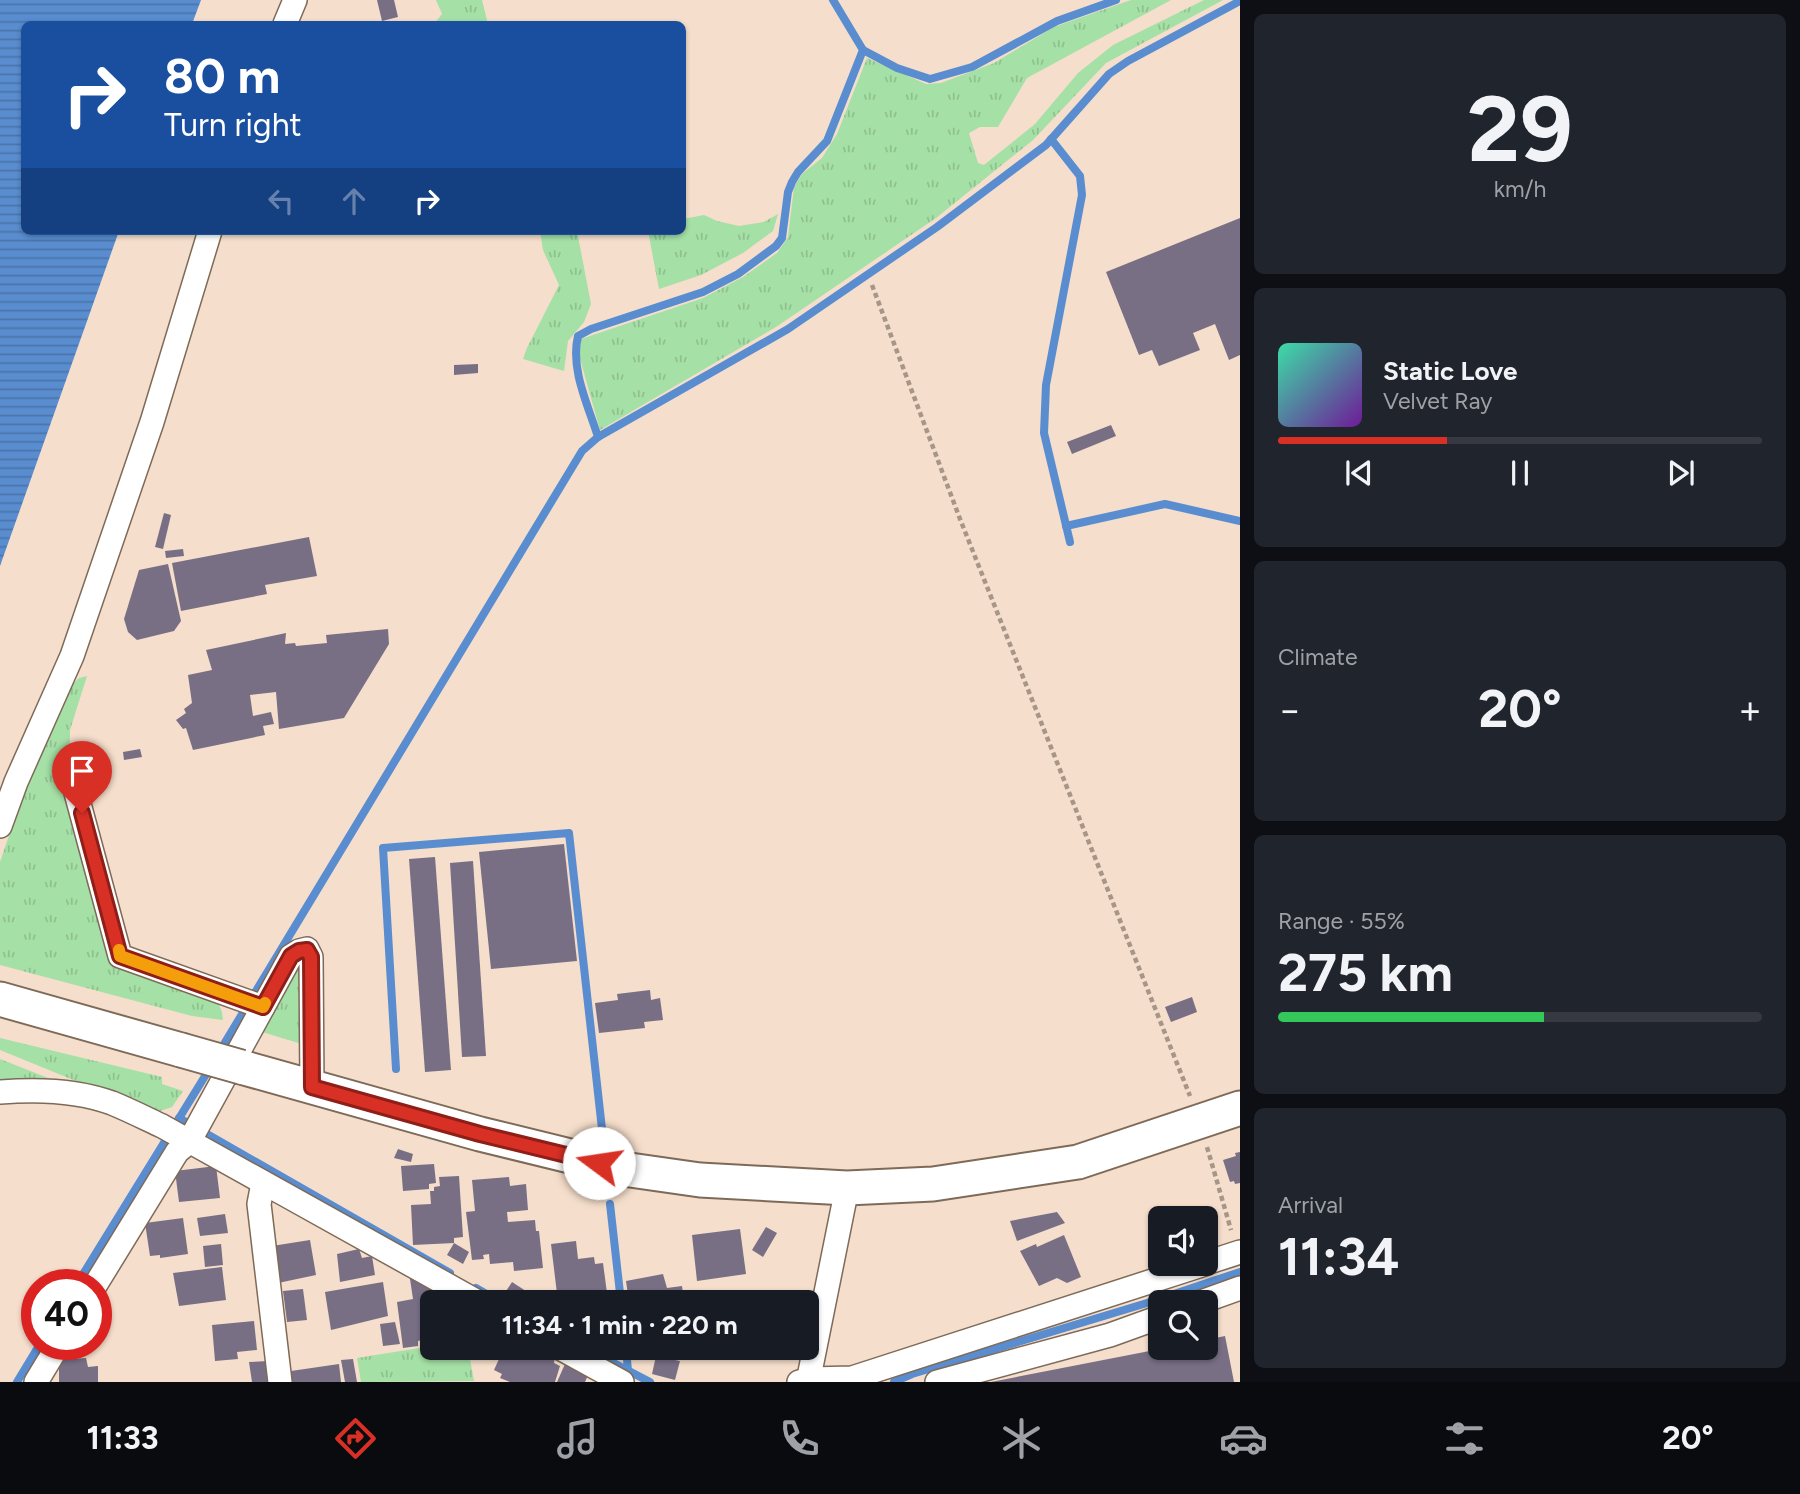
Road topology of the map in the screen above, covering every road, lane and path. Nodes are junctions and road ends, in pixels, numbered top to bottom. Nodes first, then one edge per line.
1 (295, 0) edge
2 (286, 21) edge
3 (209, 235) edge
4 (872, 285) dead end
5 (75, 789) dead end
6 (0, 826) edge
7 (0, 999) edge
8 (254, 1003) junction
9 (312, 1087) junction
10 (0, 1092) edge
11 (1240, 1108) edge
12 (1200, 1124) junction
13 (184, 1132) junction
14 (262, 1183) junction
15 (847, 1188) junction
16 (1239, 1252) edge
17 (1218, 1259) edge
18 (105, 1269) edge
19 (1165, 1276) edge
20 (1240, 1287) edge
21 (456, 1290) edge
22 (1218, 1295) edge
23 (1148, 1321) edge
24 (49, 1360) edge
25 (582, 1360) edge
26 (806, 1381) edge
27 (36, 1382) edge
28 (280, 1382) edge
29 (622, 1382) edge
30 (937, 1382) edge

1 - 2 street
3 - 6 street
4 - 12 path
5 - 8 street
7 - 9 street, bridge
8 - 9 street
8 - 13 street
9 - 15 street
10 - 13 street
11 - 12 street
12 - 15 street
12 - 16 path
13 - 14 street
13 - 18 street
14 - 21 street
14 - 28 street
15 - 26 street
16 - 17 street
19 - 26 street
20 - 22 street
23 - 30 street
24 - 27 street
25 - 29 street

